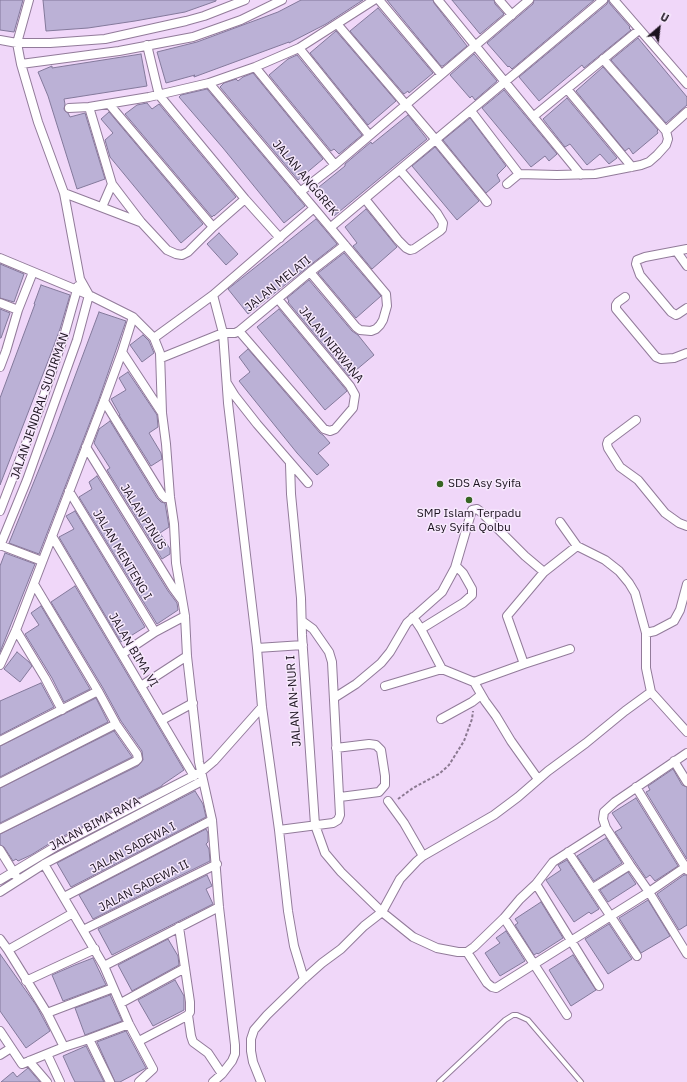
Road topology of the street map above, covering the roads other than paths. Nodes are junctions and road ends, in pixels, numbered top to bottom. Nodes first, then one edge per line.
1 (29, 0) edge
2 (245, 0) edge
3 (282, 0) edge
4 (374, 0) edge
5 (379, 0) edge
6 (438, 0) edge
7 (499, 0) edge
8 (529, 0) edge
9 (603, 0) edge
10 (614, 0) edge
11 (512, 15) junction
12 (338, 24) junction
13 (638, 30) junction
14 (0, 40) edge
15 (17, 43) junction
16 (147, 45) junction
17 (475, 46) junction
18 (298, 48) junction
19 (603, 59) junction
20 (21, 64) junction
21 (255, 67) junction
22 (441, 74) junction
23 (504, 82) junction
24 (209, 83) junction
25 (687, 84) edge
26 (567, 89) junction
27 (159, 95) junction
28 (109, 104) junction
29 (406, 104) junction
30 (89, 107) junction
31 (69, 108) dead end
32 (471, 111) junction
33 (687, 112) edge
34 (534, 116) junction
35 (666, 131) junction
36 (370, 135) junction
37 (436, 140) junction
38 (335, 165) junction
39 (632, 167) junction
40 (400, 170) junction
41 (519, 174) junction
42 (581, 174) junction
43 (112, 184) junction
44 (507, 184) dead end
45 (300, 192) junction
46 (64, 193) junction
47 (245, 199) junction
48 (365, 199) junction
49 (487, 202) dead end
50 (102, 206) junction
51 (314, 208) junction
52 (141, 222) junction
53 (213, 227) junction
54 (331, 227) junction
55 (280, 238) junction
56 (345, 245) junction
57 (687, 249) edge
58 (677, 252) junction
59 (0, 258) edge
60 (687, 266) edge
61 (33, 272) junction
62 (310, 272) junction
63 (80, 279) junction
64 (76, 290) junction
65 (89, 295) junction
66 (213, 295) junction
67 (625, 297) dead end
68 (278, 299) junction
69 (0, 303) edge
70 (687, 308) edge
71 (18, 310) junction
72 (133, 317) junction
73 (239, 331) junction
74 (223, 333) junction
75 (154, 338) junction
76 (3, 349) edge
77 (122, 352) junction
78 (687, 353) edge
79 (161, 358) junction
80 (0, 367) edge
81 (227, 382) junction
82 (104, 401) junction
83 (162, 413) junction
84 (636, 420) dead end
85 (86, 447) junction
86 (290, 464) junction
87 (13, 475) junction
88 (27, 480) junction
89 (308, 483) dead end
90 (69, 491) junction
91 (170, 497) junction
92 (0, 511) edge
93 (560, 522) dead end
94 (687, 526) edge
95 (52, 536) junction
96 (0, 545) edge
97 (577, 546) junction
98 (42, 561) junction
99 (455, 568) junction
100 (544, 572) junction
101 (34, 584) junction
102 (687, 584) edge
103 (182, 599) junction
104 (185, 616) junction
105 (413, 617) junction
106 (302, 621) junction
107 (421, 629) junction
108 (16, 630) junction
109 (155, 632) junction
110 (646, 634) junction
111 (303, 645) junction
112 (256, 648) junction
113 (570, 649) dead end
114 (122, 654) junction
115 (187, 656) junction
116 (524, 664) junction
117 (0, 665) edge
118 (442, 669) junction
119 (474, 682) junction
120 (141, 686) junction
121 (385, 686) dead end
122 (98, 690) junction
123 (651, 692) junction
124 (482, 695) junction
125 (334, 698) junction
126 (193, 703) junction
127 (262, 707) junction
128 (62, 710) junction
129 (441, 719) dead end
130 (162, 720) junction
131 (116, 724) junction
132 (687, 732) edge
133 (0, 742) edge
134 (336, 748) junction
135 (687, 753) edge
136 (674, 761) junction
137 (197, 774) junction
138 (538, 779) junction
139 (202, 781) junction
140 (687, 782) edge
141 (0, 783) edge
142 (636, 787) junction
143 (340, 797) junction
144 (388, 801) road end
145 (212, 820) junction
146 (315, 825) junction
147 (606, 828) junction
148 (0, 829) edge
149 (279, 830) junction
150 (0, 850) edge
151 (568, 852) junction
152 (423, 856) junction
153 (44, 864) junction
154 (217, 864) junction
155 (630, 865) junction
156 (686, 868) edge
157 (14, 872) junction
158 (0, 880) edge
159 (18, 881) junction
160 (536, 884) junction
161 (593, 888) junction
162 (0, 892) edge
163 (649, 892) junction
164 (64, 897) junction
165 (219, 907) junction
166 (382, 912) junction
167 (73, 913) junction
168 (610, 916) junction
169 (504, 918) junction
170 (179, 927) junction
171 (83, 930) junction
172 (0, 939) edge
173 (572, 940) junction
174 (95, 949) junction
175 (8, 950) junction
176 (467, 952) junction
177 (687, 954) edge
178 (637, 956) dead end
179 (534, 964) junction
180 (104, 966) junction
181 (185, 968) junction
182 (304, 979) junction
183 (26, 981) junction
184 (599, 986) dead end
185 (113, 988) junction
186 (121, 1003) junction
187 (47, 1013) junction
188 (188, 1015) junction
189 (567, 1015) dead end
190 (129, 1024) junction
191 (0, 1031) edge
192 (90, 1039) junction
193 (139, 1041) junction
194 (64, 1047) junction
195 (11, 1048) junction
196 (46, 1054) junction
197 (0, 1055) edge
198 (29, 1061) junction
199 (222, 1074) junction
200 (47, 1082) edge
201 (60, 1082) edge
202 (110, 1082) edge
203 (139, 1082) edge
204 (213, 1082) edge
205 (261, 1082) edge
206 (440, 1082) edge
207 (581, 1082) edge

1 - 15 street
2 - 15 street
3 - 16 street
4 - 12 street
5 - 22 street
6 - 17 street
7 - 11 street
8 - 11 street
9 - 23 street
10 - 13 street
11 - 17 street
12 - 18 street
12 - 29 street
13 - 19 street
13 - 25 street
14 - 15 street
15 - 20 street
16 - 20 street
16 - 27 street
17 - 22 street
17 - 23 street
18 - 21 street
18 - 36 street
19 - 26 street
19 - 35 street
20 - 46 street
21 - 24 street
21 - 38 street
22 - 29 street
23 - 32 street
23 - 34 street
24 - 27 street
24 - 45 street, JALAN ANGGREK
26 - 34 street
26 - 39 street
27 - 28 street
27 - 47 street
28 - 30 street
28 - 53 street
29 - 36 street
29 - 37 street
30 - 31 street
30 - 43 street
32 - 37 street
32 - 41 street
33 - 35 street
34 - 42 street
35 - 39 street
36 - 38 street
37 - 40 street
37 - 49 street
38 - 45 street
39 - 42 street
40 - 48 street
40 - 48 street
41 - 42 street
41 - 44 street
43 - 50 street
43 - 52 street
45 - 51 street, JALAN ANGGREK
46 - 50 street
46 - 63 street
47 - 53 street
47 - 55 street
48 - 54 street
50 - 52 street
51 - 54 street, JALAN ANGGREK
51 - 55 street
52 - 53 street
54 - 56 street, JALAN ANGGREK
55 - 66 street
56 - 62 street, JALAN MELATI
56 - 62 street, JALAN ANGGREK
57 - 58 street
58 - 60 street
58 - 70 street
59 - 61 street
61 - 64 street
61 - 71 street
62 - 68 street, JALAN MELATI
63 - 64 street, JALAN JENDRAL SUDIRMAN
63 - 65 street
64 - 65 street
64 - 87 street, JALAN JENDRAL SUDIRMAN
65 - 72 street
65 - 88 street, JALAN JENDRAL SUDIRMAN
66 - 74 street
66 - 75 street
67 - 78 street
68 - 73 street, JALAN MELATI
68 - 73 street, JALAN NIRWANA
69 - 71 street
71 - 76 street
72 - 75 street
72 - 77 street
73 - 74 street
74 - 79 street
74 - 81 street
75 - 79 street
76 - 80 street
77 - 82 street
77 - 83 street
79 - 83 street
81 - 86 street
81 - 112 street
82 - 85 street
82 - 91 street
83 - 91 street
84 - 94 street
85 - 90 street
85 - 103 street, JALAN PINUS
86 - 89 street
86 - 106 street, JALAN AN-NUR I
87 - 88 street
87 - 92 street, JALAN JENDRAL SUDIRMAN
88 - 96 street, JALAN JENDRAL SUDIRMAN
90 - 95 street
90 - 109 street, JALAN MENTENG I
91 - 103 street
93 - 97 street
95 - 98 street
95 - 114 street, JALAN BIMA VI
96 - 98 street
97 - 100 street
97 - 110 street
98 - 101 street
99 - 100 street
99 - 105 street
99 - 107 street
100 - 116 street
101 - 108 street
101 - 122 street
102 - 110 street
103 - 104 street
104 - 109 street
104 - 115 street
105 - 107 street
105 - 125 street
106 - 111 street, JALAN AN-NUR I
106 - 125 street
107 - 118 street
108 - 117 street
108 - 128 street
109 - 114 street
110 - 123 street
111 - 112 street
111 - 146 street, JALAN AN-NUR I
112 - 127 street
113 - 116 street
114 - 120 street, JALAN BIMA VI
115 - 120 street
115 - 126 street
116 - 119 street
118 - 119 street
118 - 121 street
119 - 124 street
120 - 130 street, JALAN BIMA VI
122 - 128 street
122 - 131 street
123 - 132 street
123 - 138 street
124 - 129 street
124 - 138 street
125 - 134 street
126 - 130 street
126 - 137 street
127 - 137 street, JALAN BIMA RAYA
127 - 149 street
128 - 133 street
130 - 137 street, JALAN BIMA VI
131 - 141 street
131 - 148 street
134 - 143 street
134 - 143 street
135 - 136 street
136 - 140 street
136 - 142 street
137 - 139 street
137 - 157 street, JALAN BIMA RAYA
138 - 152 street
139 - 145 street
139 - 153 street, JALAN BIMA RAYA
142 - 147 street
142 - 156 street
143 - 146 street
144 - 152 street
145 - 154 street
145 - 164 street, JALAN SADEWA I
146 - 149 street
146 - 166 street, JALAN AN-NUR I
147 - 151 street
147 - 155 street
149 - 182 street
150 - 157 street
151 - 160 street
151 - 161 street
152 - 166 street
153 - 159 street, JALAN BIMA RAYA
153 - 164 street
154 - 165 street
154 - 171 street, JALAN SADEWA II
155 - 161 street
155 - 163 street
156 - 163 street
157 - 158 street, JALAN BIMA RAYA
157 - 159 street
159 - 162 street, JALAN BIMA RAYA
160 - 169 street
160 - 173 street
161 - 168 street
163 - 168 street
163 - 177 street
164 - 167 street
165 - 170 street
165 - 199 street
166 - 176 street, JALAN AN-NUR I
166 - 182 street
167 - 171 street
167 - 175 street
168 - 173 street
168 - 178 street
169 - 176 street
169 - 179 street
170 - 180 street
170 - 181 street
171 - 174 street
172 - 175 street
173 - 179 street
173 - 184 street
174 - 180 street
174 - 183 street
175 - 183 street
176 - 179 street
179 - 189 street
180 - 185 street
181 - 186 street
181 - 188 street
182 - 205 street
183 - 187 street
185 - 186 street
185 - 187 street
186 - 190 street
187 - 194 street
188 - 193 street
188 - 199 street
190 - 192 street
190 - 193 street
191 - 195 street
192 - 194 street
192 - 202 street
193 - 203 street
194 - 196 street
195 - 197 street
195 - 198 street
196 - 198 street
196 - 201 street
198 - 200 street
199 - 204 street
206 - 207 lane

